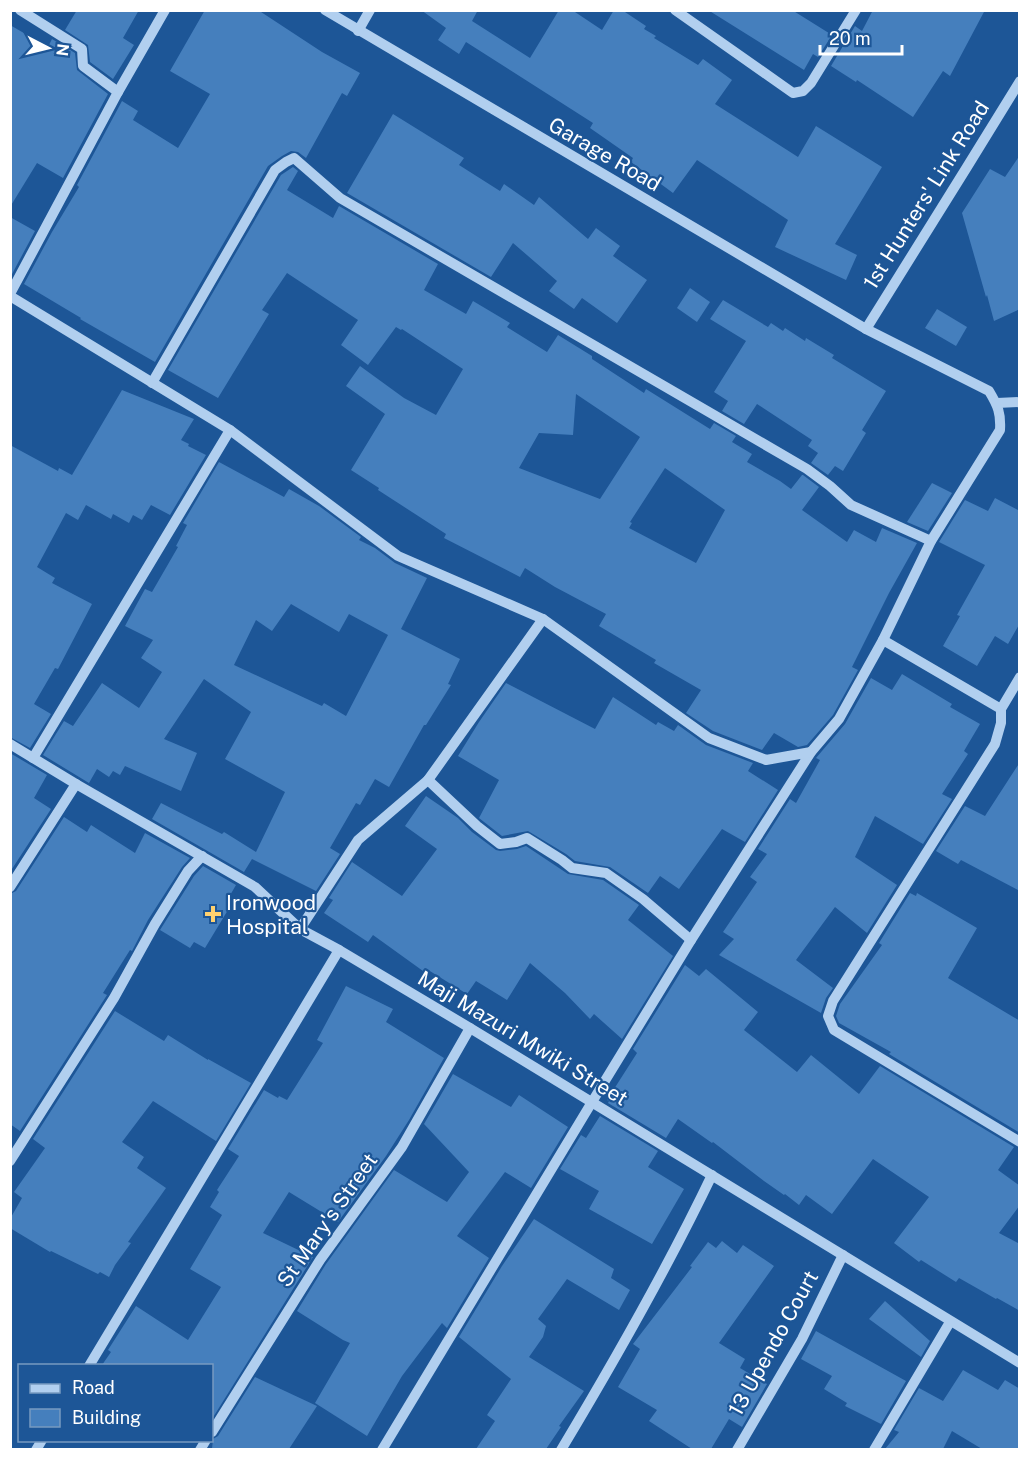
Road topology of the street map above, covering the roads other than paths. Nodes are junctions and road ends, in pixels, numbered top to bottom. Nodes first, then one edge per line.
1 (20, 10) edge
2 (165, 10) edge
3 (325, 10) edge
4 (370, 10) edge
5 (675, 10) edge
6 (855, 10) edge
7 (358, 31) junction
8 (1020, 81) edge
9 (118, 92) junction
10 (10, 295) edge
11 (866, 329) junction
12 (152, 383) junction
13 (1020, 402) edge
14 (997, 403) junction
15 (230, 430) junction
16 (931, 541) junction
17 (543, 619) junction
18 (883, 640) junction
19 (1020, 677) edge
20 (1001, 709) junction
21 (10, 744) edge
22 (811, 752) junction
23 (33, 758) junction
24 (428, 780) junction
25 (76, 784) junction
26 (202, 856) junction
27 (10, 887) edge
28 (300, 929) junction
29 (691, 940) junction
30 (339, 950) junction
31 (470, 1028) junction
32 (592, 1102) junction
33 (1020, 1142) edge
34 (10, 1161) edge
35 (712, 1175) junction
36 (843, 1255) junction
37 (950, 1322) junction
38 (1020, 1363) edge
39 (90, 1364) edge
40 (213, 1430) edge
41 (382, 1449) edge
42 (561, 1449) edge
43 (737, 1449) edge
44 (873, 1449) edge

1 - 9 street
2 - 9 street
3 - 7 street, Garage Road
4 - 7 street
5 - 6 street
7 - 11 street, Garage Road
8 - 11 street, 1st Hunters' Link Road
9 - 10 street
10 - 12 street
11 - 14 street, Garage Road
12 - 15 street
12 - 16 street
13 - 14 street
14 - 16 street
15 - 17 street
15 - 23 street
16 - 18 street
17 - 22 street
17 - 24 street
18 - 20 street
18 - 22 street
19 - 20 street
20 - 33 street
21 - 23 street, Maji Mazuri Mwiki Street
22 - 29 street
23 - 25 street, Maji Mazuri Mwiki Street
24 - 28 street
24 - 29 street
25 - 26 street, Maji Mazuri Mwiki Street
25 - 27 street
26 - 28 street, Maji Mazuri Mwiki Street
26 - 34 street
28 - 30 street, Maji Mazuri Mwiki Street
29 - 32 street
30 - 31 street, Maji Mazuri Mwiki Street
30 - 39 street
31 - 32 street, Maji Mazuri Mwiki Street
31 - 40 street, St Mary's Street
32 - 35 street, Maji Mazuri Mwiki Street
32 - 41 street
35 - 36 street, Maji Mazuri Mwiki Street
35 - 42 street
36 - 37 street, Maji Mazuri Mwiki Street
36 - 43 street, 13 Upendo Court
37 - 38 street, Maji Mazuri Mwiki Street
37 - 44 street

